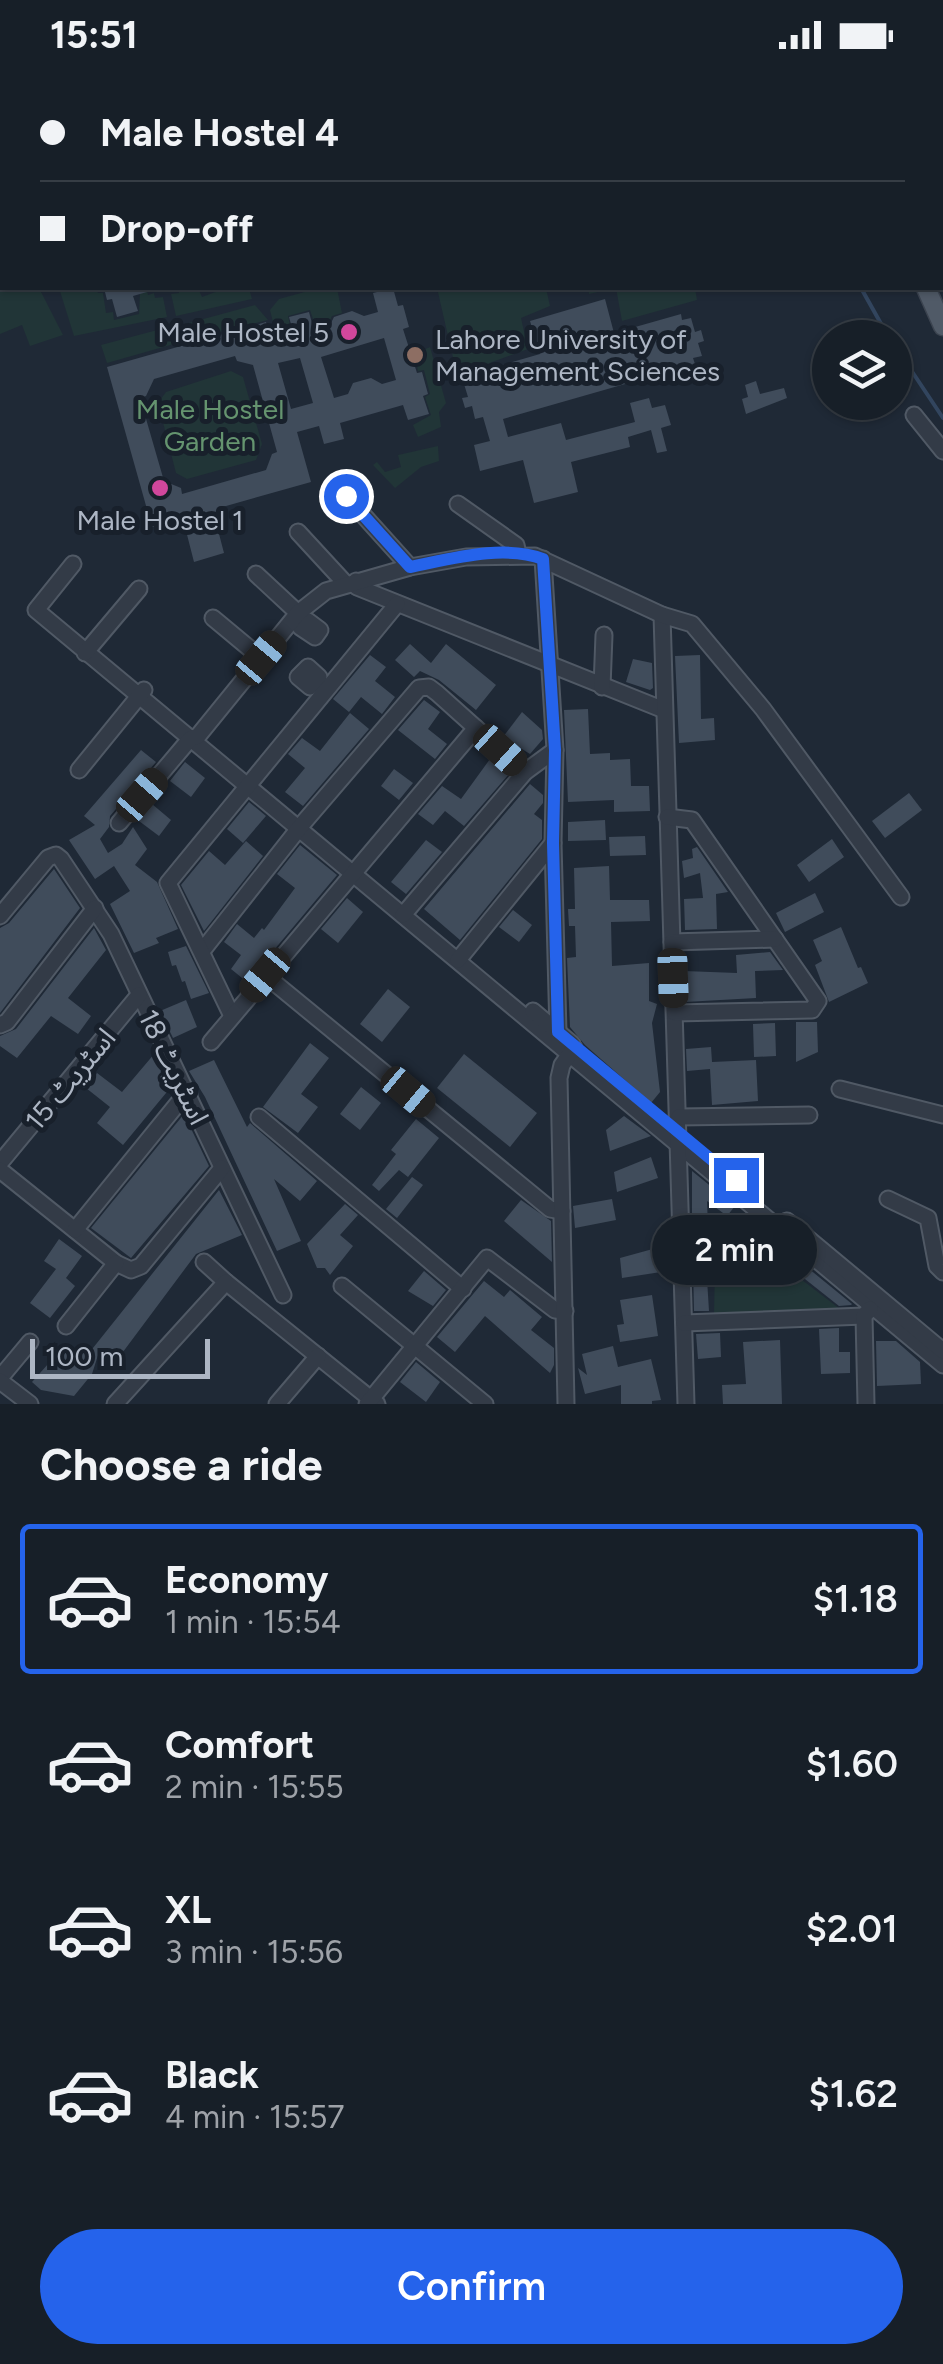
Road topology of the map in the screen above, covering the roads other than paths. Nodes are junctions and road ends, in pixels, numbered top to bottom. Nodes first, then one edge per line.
1 (927, 290) edge
2 (943, 326) edge
3 (914, 416) dead end
4 (943, 450) edge
5 (346, 496) dead end
6 (458, 504) dead end
7 (298, 532) dead end
8 (518, 554) junction
9 (543, 559) junction
10 (73, 564) dead end
11 (410, 567) junction
12 (256, 574) dead end
13 (351, 582) junction
14 (139, 589) dead end
15 (397, 604) junction
16 (298, 614) junction
17 (662, 616) junction
18 (213, 618) dead end
19 (604, 636) dead end
20 (87, 650) junction
21 (261, 658) junction
22 (548, 664) junction
23 (602, 687) junction
24 (141, 693) junction
25 (664, 710) junction
26 (476, 728) junction
27 (194, 737) junction
28 (555, 750) junction
29 (79, 770) dead end
30 (525, 772) junction
31 (248, 782) junction
32 (667, 817) junction
33 (119, 823) dead end
34 (302, 825) junction
35 (553, 843) junction
36 (354, 870) junction
37 (901, 897) dead end
38 (95, 908) junction
39 (406, 912) junction
40 (0, 916) edge
41 (775, 939) junction
42 (672, 942) junction
43 (202, 951) junction
44 (461, 957) junction
45 (265, 975) junction
46 (140, 994) junction
47 (675, 1013) junction
48 (232, 1016) junction
49 (0, 1025) edge
50 (555, 1036) junction
51 (211, 1042) dead end
52 (572, 1050) junction
53 (840, 1089) dead end
54 (190, 1094) junction
55 (808, 1115) dead end
56 (943, 1115) edge
57 (259, 1117) dead end
58 (679, 1132) junction
59 (0, 1166) edge
60 (222, 1168) junction
61 (888, 1199) dead end
62 (562, 1211) junction
63 (75, 1230) junction
64 (204, 1262) dead end
65 (116, 1263) junction
66 (943, 1272) edge
67 (226, 1282) junction
68 (342, 1286) dead end
69 (463, 1289) junction
70 (283, 1295) dead end
71 (565, 1312) junction
72 (879, 1312) junction
73 (684, 1323) junction
74 (66, 1326) dead end
75 (30, 1342) dead end
76 (416, 1347) junction
77 (943, 1351) edge
78 (318, 1356) junction
79 (943, 1365) edge
80 (0, 1380) edge
81 (23, 1402) edge
82 (372, 1402) edge
83 (115, 1404) edge
84 (278, 1404) edge
85 (485, 1404) edge
86 (566, 1404) edge
87 (686, 1404) edge
88 (866, 1404) edge

1 - 2 main road
3 - 4 street
5 - 11 street
6 - 8 street
7 - 13 street
8 - 9 street
8 - 11 street
9 - 17 street
9 - 22 street
10 - 20 street
11 - 13 street
12 - 16 street
13 - 15 street
13 - 16 street
14 - 20 street
15 - 22 street
15 - 31 street
16 - 21 street
17 - 25 street
17 - 37 street
18 - 21 street
19 - 23 street
20 - 24 street
21 - 27 street
22 - 23 street
22 - 28 street
23 - 25 street
24 - 27 street
24 - 29 street
25 - 32 street
26 - 30 street
26 - 34 street
26 - 36 street
27 - 31 street
27 - 33 street
28 - 30 street
28 - 35 street
30 - 39 street
31 - 34 street
31 - 43 street
32 - 41 street
32 - 42 street
34 - 36 street
34 - 43 street
35 - 44 street
35 - 50 street
36 - 39 street
36 - 45 street
38 - 40 street, اسٹریٹ 18
38 - 46 street, اسٹریٹ 18
38 - 49 street
39 - 44 street
41 - 42 street
41 - 47 street
42 - 47 street
43 - 48 street
44 - 50 street
45 - 48 street
45 - 62 street
46 - 54 street, اسٹریٹ 18
46 - 59 street, اسٹریٹ 15
47 - 58 street
48 - 51 street
50 - 52 street
52 - 58 street
52 - 62 street
53 - 56 street
54 - 60 street, اسٹریٹ 18
54 - 63 street
55 - 58 street
57 - 69 street
58 - 72 street
58 - 73 street
59 - 63 street
60 - 65 street
60 - 70 street, اسٹریٹ 18
61 - 66 street
62 - 71 street
63 - 65 street
64 - 67 street
65 - 74 street
67 - 78 street
67 - 83 street
68 - 76 street
69 - 71 street
69 - 76 street
71 - 86 street
72 - 73 street
72 - 77 street
72 - 79 street
72 - 88 street
73 - 87 street
75 - 80 street
76 - 82 street
76 - 85 street
78 - 82 street
78 - 84 street
80 - 81 street

